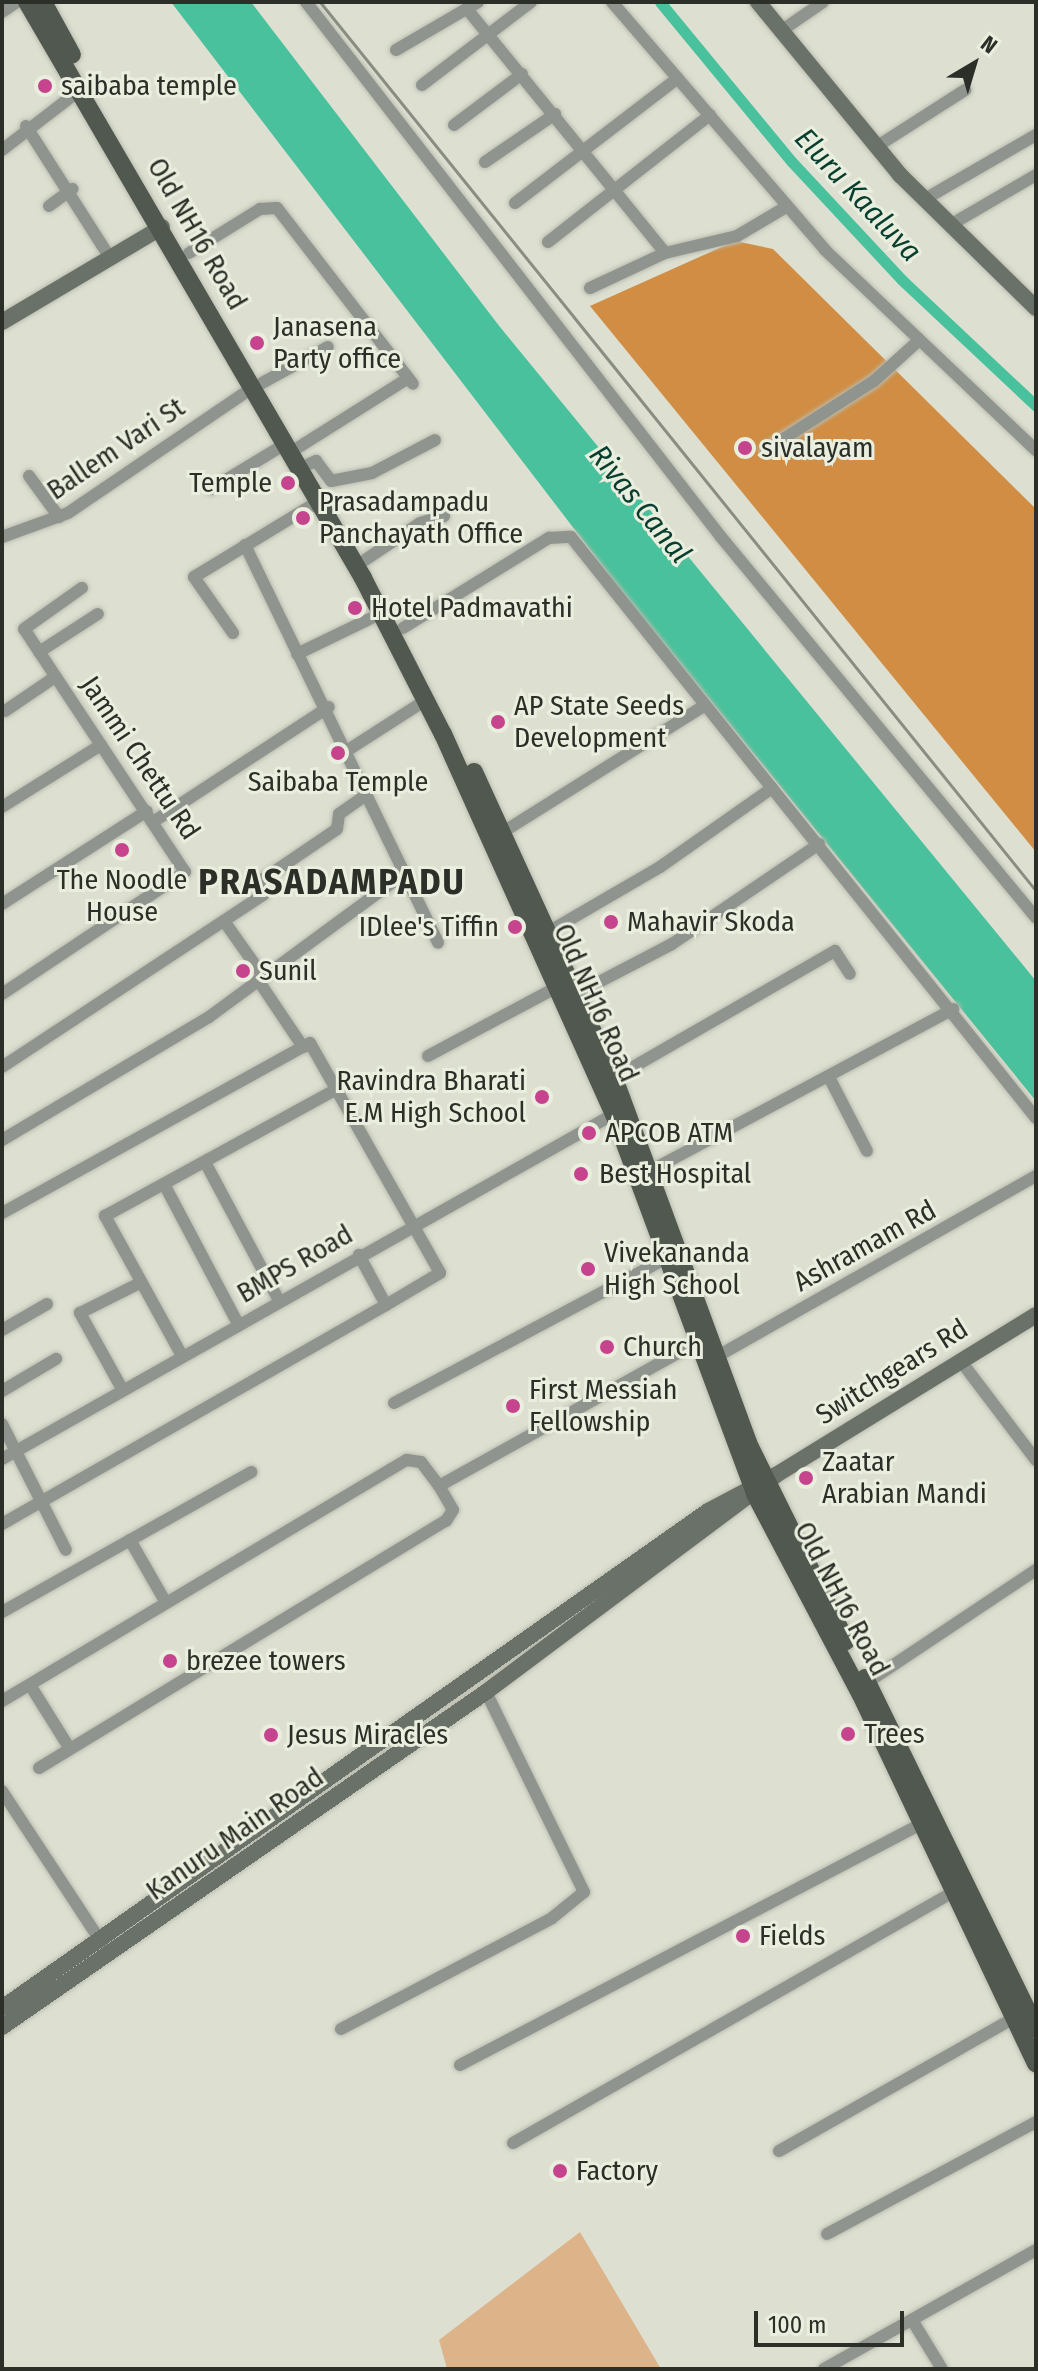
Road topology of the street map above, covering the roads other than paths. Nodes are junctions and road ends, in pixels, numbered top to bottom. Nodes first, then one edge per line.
1 (17, 2) edge
2 (27, 2) edge
3 (43, 2) edge
4 (306, 2) edge
5 (531, 2) edge
6 (612, 2) edge
7 (758, 2) edge
8 (823, 2) edge
9 (465, 5) edge
10 (2, 12) edge
11 (781, 31) junction
12 (488, 35) junction
13 (396, 50) dead end
14 (522, 74) junction
15 (678, 78) junction
16 (422, 85) dead end
17 (80, 90) junction
18 (965, 90) dead end
19 (555, 114) junction
20 (710, 115) junction
21 (454, 125) dead end
22 (26, 126) junction
23 (1036, 135) edge
24 (876, 147) junction
25 (2, 150) edge
26 (584, 151) junction
27 (485, 162) dead end
28 (1036, 175) edge
29 (72, 189) junction
30 (614, 190) junction
31 (925, 199) junction
32 (515, 203) dead end
33 (49, 206) dead end
34 (786, 207) junction
35 (952, 224) junction
36 (162, 227) junction
37 (548, 242) dead end
38 (189, 253) junction
39 (665, 253) junction
40 (110, 258) junction
41 (590, 288) dead end
42 (1035, 305) edge
43 (2, 322) edge
44 (916, 343) junction
45 (328, 347) dead end
46 (257, 386) junction
47 (435, 440) dead end
48 (292, 446) junction
49 (766, 450) dead end
50 (1036, 450) edge
51 (309, 464) junction
52 (29, 476) dead end
53 (211, 489) dead end
54 (319, 501) junction
55 (444, 516) dead end
56 (59, 517) junction
57 (2, 537) edge
58 (245, 545) junction
59 (365, 560) junction
60 (82, 588) dead end
61 (382, 613) junction
62 (98, 614) dead end
63 (403, 628) junction
64 (233, 633) dead end
65 (39, 652) junction
66 (297, 654) junction
67 (55, 677) junction
68 (426, 700) junction
69 (329, 707) junction
70 (701, 708) junction
71 (5, 711) dead end
72 (101, 745) junction
73 (348, 750) junction
74 (772, 788) junction
75 (366, 795) junction
76 (2, 807) edge
77 (150, 816) junction
78 (503, 832) junction
79 (819, 844) junction
80 (402, 875) junction
81 (2, 904) edge
82 (1036, 918) edge
83 (224, 921) junction
84 (550, 931) junction
85 (438, 943) dead end
86 (850, 974) dead end
87 (260, 978) junction
88 (569, 987) junction
89 (2, 994) edge
90 (953, 1009) junction
91 (303, 1047) junction
92 (428, 1056) dead end
93 (2, 1067) edge
94 (829, 1077) junction
95 (614, 1078) junction
96 (337, 1089) junction
97 (614, 1114) junction
98 (1036, 1118) edge
99 (2, 1140) edge
100 (867, 1151) dead end
101 (205, 1162) junction
102 (650, 1171) junction
103 (1036, 1176) edge
104 (164, 1184) junction
105 (2, 1213) edge
106 (411, 1225) junction
107 (359, 1255) junction
108 (667, 1258) junction
109 (140, 1283) junction
110 (278, 1299) junction
111 (47, 1304) dead end
112 (386, 1305) junction
113 (1036, 1315) edge
114 (238, 1324) junction
115 (2, 1330) edge
116 (696, 1343) junction
117 (181, 1354) junction
118 (716, 1357) junction
119 (56, 1359) dead end
120 (960, 1360) junction
121 (121, 1387) junction
122 (2, 1391) edge
123 (394, 1403) dead end
124 (2, 1424) edge
125 (17, 1451) junction
126 (2, 1459) edge
127 (1036, 1460) edge
128 (251, 1472) dead end
129 (763, 1483) junction
130 (439, 1486) junction
131 (42, 1502) junction
132 (2, 1524) edge
133 (130, 1540) junction
134 (66, 1550) dead end
135 (1036, 1570) edge
136 (165, 1601) junction
137 (2, 1612) edge
138 (868, 1682) junction
139 (30, 1685) junction
140 (486, 1692) junction
141 (2, 1701) edge
142 (70, 1749) junction
143 (39, 1768) dead end
144 (2, 1791) edge
145 (921, 1824) junction
146 (241, 1853) junction
147 (955, 1891) junction
148 (101, 1942) junction
149 (6, 2014) edge
150 (1016, 2017) junction
151 (341, 2029) dead end
152 (1036, 2029) edge
153 (1036, 2064) edge
154 (460, 2065) dead end
155 (1036, 2122) edge
156 (513, 2143) dead end
157 (779, 2151) dead end
158 (827, 2234) dead end
159 (1036, 2250) edge
160 (912, 2320) junction
161 (824, 2369) edge
162 (942, 2369) edge

1 - 10 street
2 - 17 main road, Old NH16 Road
3 - 38 main road, Old NH16 Road
4 - 82 street
5 - 12 street
6 - 15 street
7 - 11 main road
8 - 11 street
9 - 12 street
9 - 13 street
11 - 24 main road
12 - 14 street
12 - 16 street
14 - 19 street
14 - 21 street
15 - 20 street
15 - 26 street
17 - 22 street
17 - 36 main road, Old NH16 Road
18 - 24 street
19 - 26 street
19 - 27 street
20 - 30 street
20 - 34 street
22 - 25 street
22 - 29 street
23 - 31 street
24 - 31 main road
26 - 30 street
26 - 32 street
28 - 35 street
29 - 33 street
29 - 40 street
30 - 37 street
30 - 39 street
31 - 35 main road
34 - 39 street
34 - 44 street
35 - 42 main road
36 - 40 main road
36 - 46 main road, Old NH16 Road
38 - 46 main road, Old NH16 Road
38 - 48 street
39 - 41 street
40 - 43 main road
44 - 49 street
44 - 50 street
45 - 46 street, Ballem Vari St
46 - 48 main road, Old NH16 Road
46 - 56 street, Ballem Vari St
47 - 51 street
48 - 51 main road, Old NH16 Road
48 - 53 street
48 - 54 main road, Old NH16 Road
51 - 59 main road, Old NH16 Road
52 - 56 street
54 - 58 street
54 - 61 main road, Old NH16 Road
55 - 59 street
56 - 57 street, Ballem Vari St
58 - 64 street
58 - 66 street
59 - 63 main road, Old NH16 Road
60 - 65 street, Jammi Chettu Rd
61 - 66 street
61 - 68 main road, Old NH16 Road
62 - 65 street
63 - 70 street
63 - 78 main road, Old NH16 Road
65 - 67 street, Jammi Chettu Rd
66 - 69 street
67 - 71 street
67 - 72 street, Jammi Chettu Rd
68 - 73 street
68 - 88 main road, Old NH16 Road
69 - 73 street
69 - 77 street
70 - 74 street
70 - 78 street
72 - 76 street
72 - 77 street, Jammi Chettu Rd
73 - 75 street
74 - 79 street
74 - 84 street
75 - 80 street
75 - 83 street
77 - 81 street
77 - 89 street, Jammi Chettu Rd
78 - 84 main road, Old NH16 Road
79 - 88 street
79 - 90 street
80 - 85 street
80 - 87 street
83 - 87 street
83 - 93 street
84 - 88 main road, Old NH16 Road
86 - 95 street
87 - 91 street
87 - 99 street
88 - 92 street
88 - 95 main road, Old NH16 Road
88 - 97 main road, Old NH16 Road
90 - 94 street
90 - 98 street
91 - 96 street
91 - 105 street
94 - 100 street
94 - 102 street
95 - 102 main road, Old NH16 Road
96 - 101 street
96 - 106 street
97 - 106 street, BMPS Road
97 - 108 main road, Old NH16 Road
101 - 104 street
101 - 110 street
102 - 118 main road, Old NH16 Road
103 - 118 street, Ashramam Rd
104 - 109 street
104 - 114 street
106 - 107 street, BMPS Road
106 - 112 street
107 - 110 street, BMPS Road
107 - 112 street
108 - 116 main road, Old NH16 Road
108 - 123 street
109 - 117 street
109 - 121 street
110 - 114 street, BMPS Road
111 - 115 street
112 - 131 street
113 - 120 main road, Switchgears Rd
114 - 117 street, BMPS Road
116 - 129 main road, Old NH16 Road
116 - 130 street
117 - 121 street, BMPS Road
118 - 129 main road, Old NH16 Road
119 - 122 street
120 - 127 street
120 - 129 main road, Switchgears Rd
121 - 125 street, BMPS Road
124 - 125 street
125 - 126 street, BMPS Road
125 - 131 street
128 - 133 street
129 - 138 main road, Old NH16 Road
129 - 140 main road, Kanuru Main Road
129 - 145 main road, Old NH16 Road
129 - 146 main road, Kanuru Main Road
130 - 136 street
130 - 142 street
131 - 132 street
131 - 134 street
133 - 136 street
133 - 137 street
135 - 138 street
136 - 139 street
138 - 152 main road, Old NH16 Road
139 - 141 street
139 - 142 street
140 - 146 main road, Kanuru Main Road
140 - 151 street
142 - 143 street
144 - 148 street
145 - 147 main road, Old NH16 Road
145 - 154 street
146 - 148 main road, Kanuru Main Road
146 - 149 main road, Kanuru Main Road
147 - 150 main road, Old NH16 Road
147 - 156 street
148 - 149 main road, Kanuru Main Road
150 - 153 main road, Old NH16 Road
150 - 157 street
155 - 158 street
159 - 160 street
160 - 161 street
160 - 162 street

